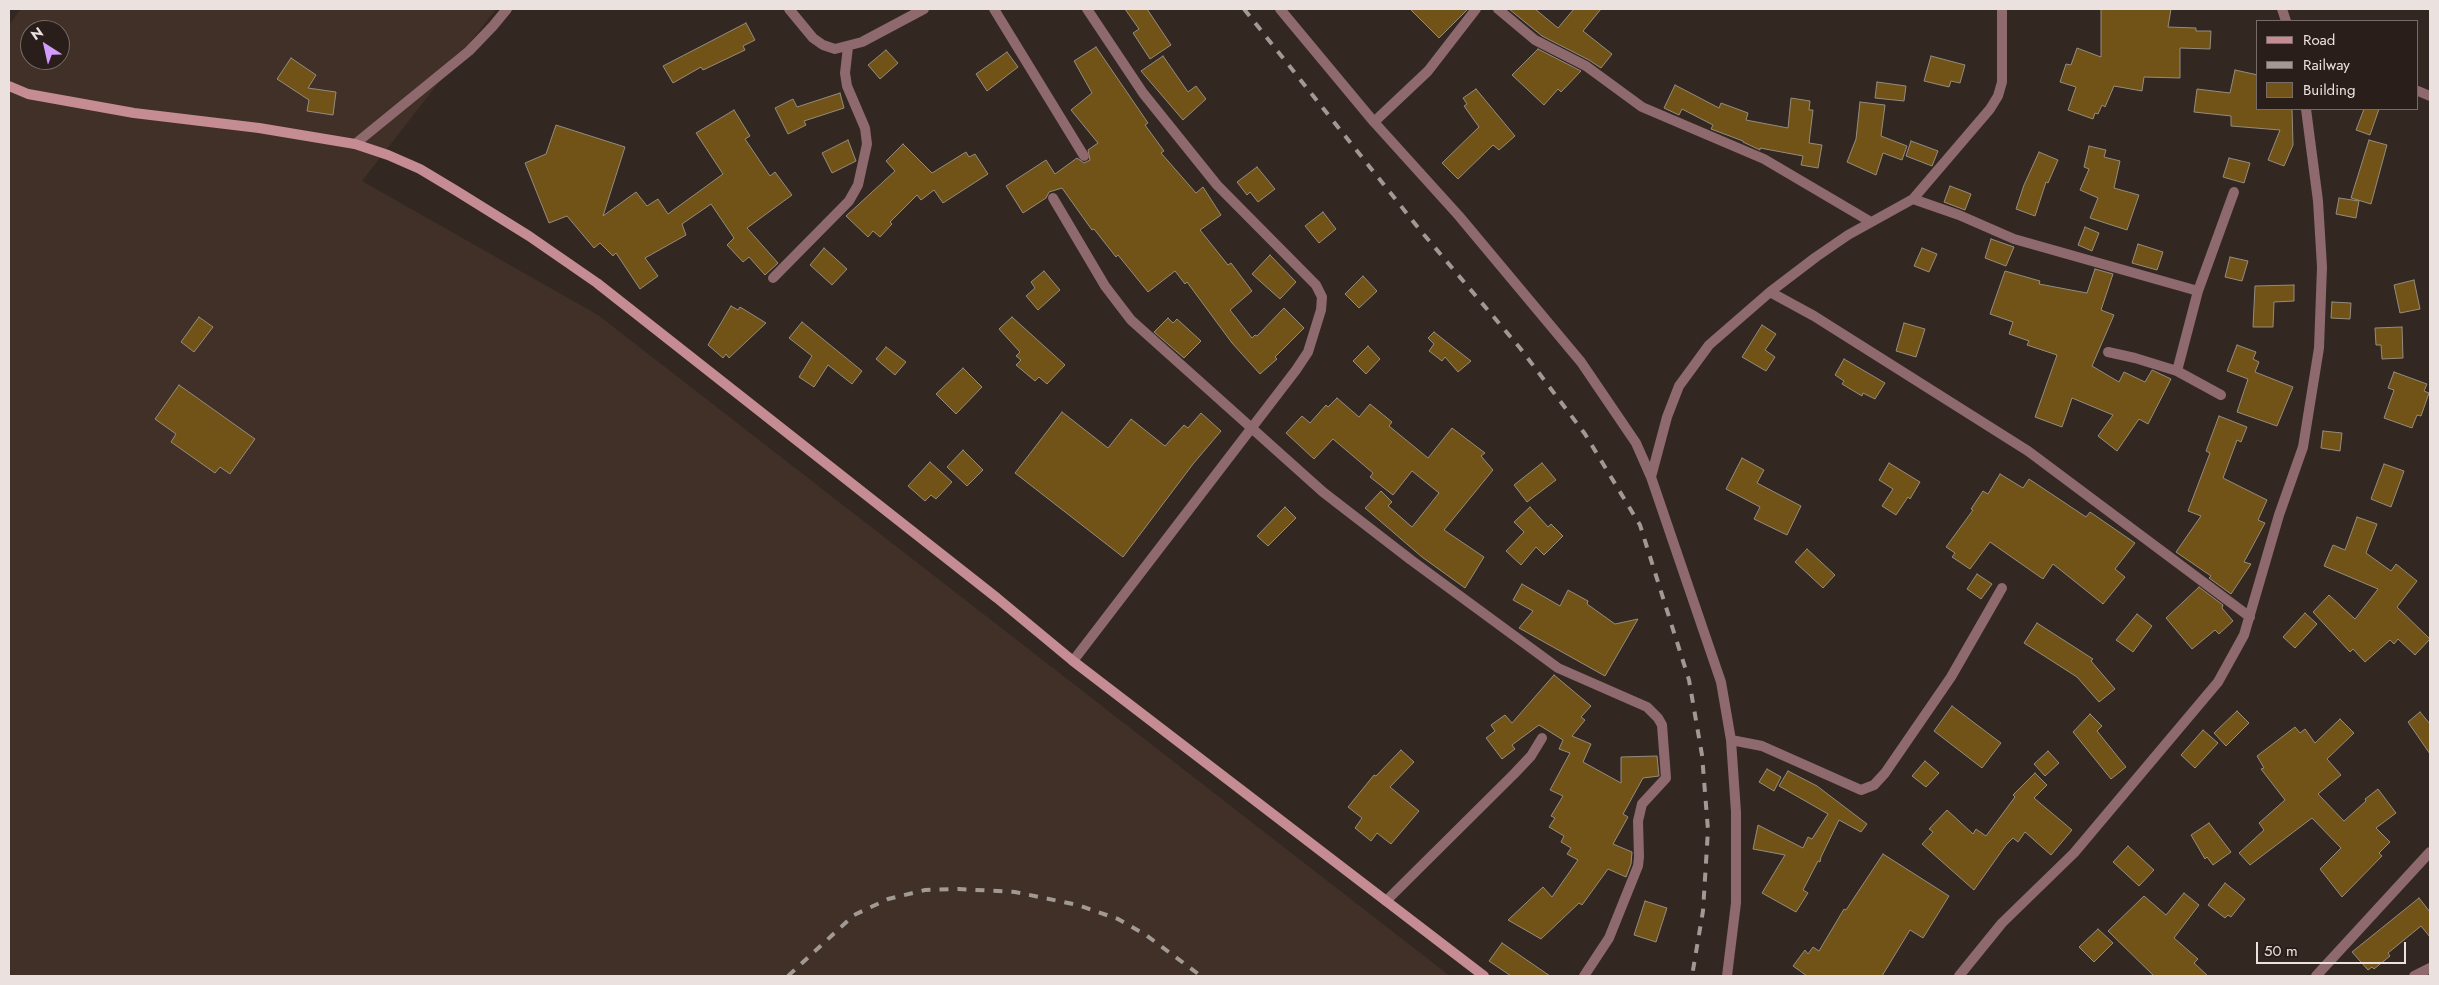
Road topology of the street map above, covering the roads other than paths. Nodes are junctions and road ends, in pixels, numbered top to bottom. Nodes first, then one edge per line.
1 (507, 9) edge
2 (789, 9) edge
3 (924, 9) edge
4 (994, 9) edge
5 (1087, 9) edge
6 (1280, 9) edge
7 (1476, 9) edge
8 (1498, 9) edge
9 (2002, 9) edge
10 (848, 47) junction
11 (9, 86) edge
12 (2306, 110) edge
13 (1374, 122) junction
14 (355, 144) junction
15 (1084, 156) dead end
16 (2234, 192) dead end
17 (1053, 198) dead end
18 (1913, 198) junction
19 (1871, 222) junction
20 (773, 278) dead end
21 (2198, 291) junction
22 (1770, 292) junction
23 (2108, 352) dead end
24 (2177, 371) junction
25 (2221, 395) dead end
26 (1252, 429) junction
27 (1651, 477) junction
28 (2002, 588) dead end
29 (2250, 617) junction
30 (1073, 661) junction
31 (1542, 738) dead end
32 (1731, 740) junction
33 (2430, 852) edge
34 (1386, 902) junction
35 (2430, 968) edge
36 (1484, 976) edge
37 (1584, 976) edge
38 (1727, 976) edge
39 (1959, 976) edge
40 (2316, 976) edge
41 (2414, 976) edge

1 - 14 street
2 - 10 street
3 - 10 street
4 - 15 street
5 - 26 street
6 - 13 street
7 - 13 street
8 - 19 street
9 - 18 street
10 - 20 street
11 - 14 street
12 - 29 street
13 - 27 street
14 - 30 street
16 - 21 street
17 - 26 street
18 - 19 street
18 - 21 street
19 - 22 street
21 - 24 street
22 - 27 street
22 - 29 street
23 - 24 street
24 - 25 street
26 - 30 street
26 - 37 street
27 - 32 street
28 - 32 street
29 - 39 street
30 - 34 street
31 - 34 street
32 - 38 street
33 - 40 street
34 - 36 street
35 - 41 street

